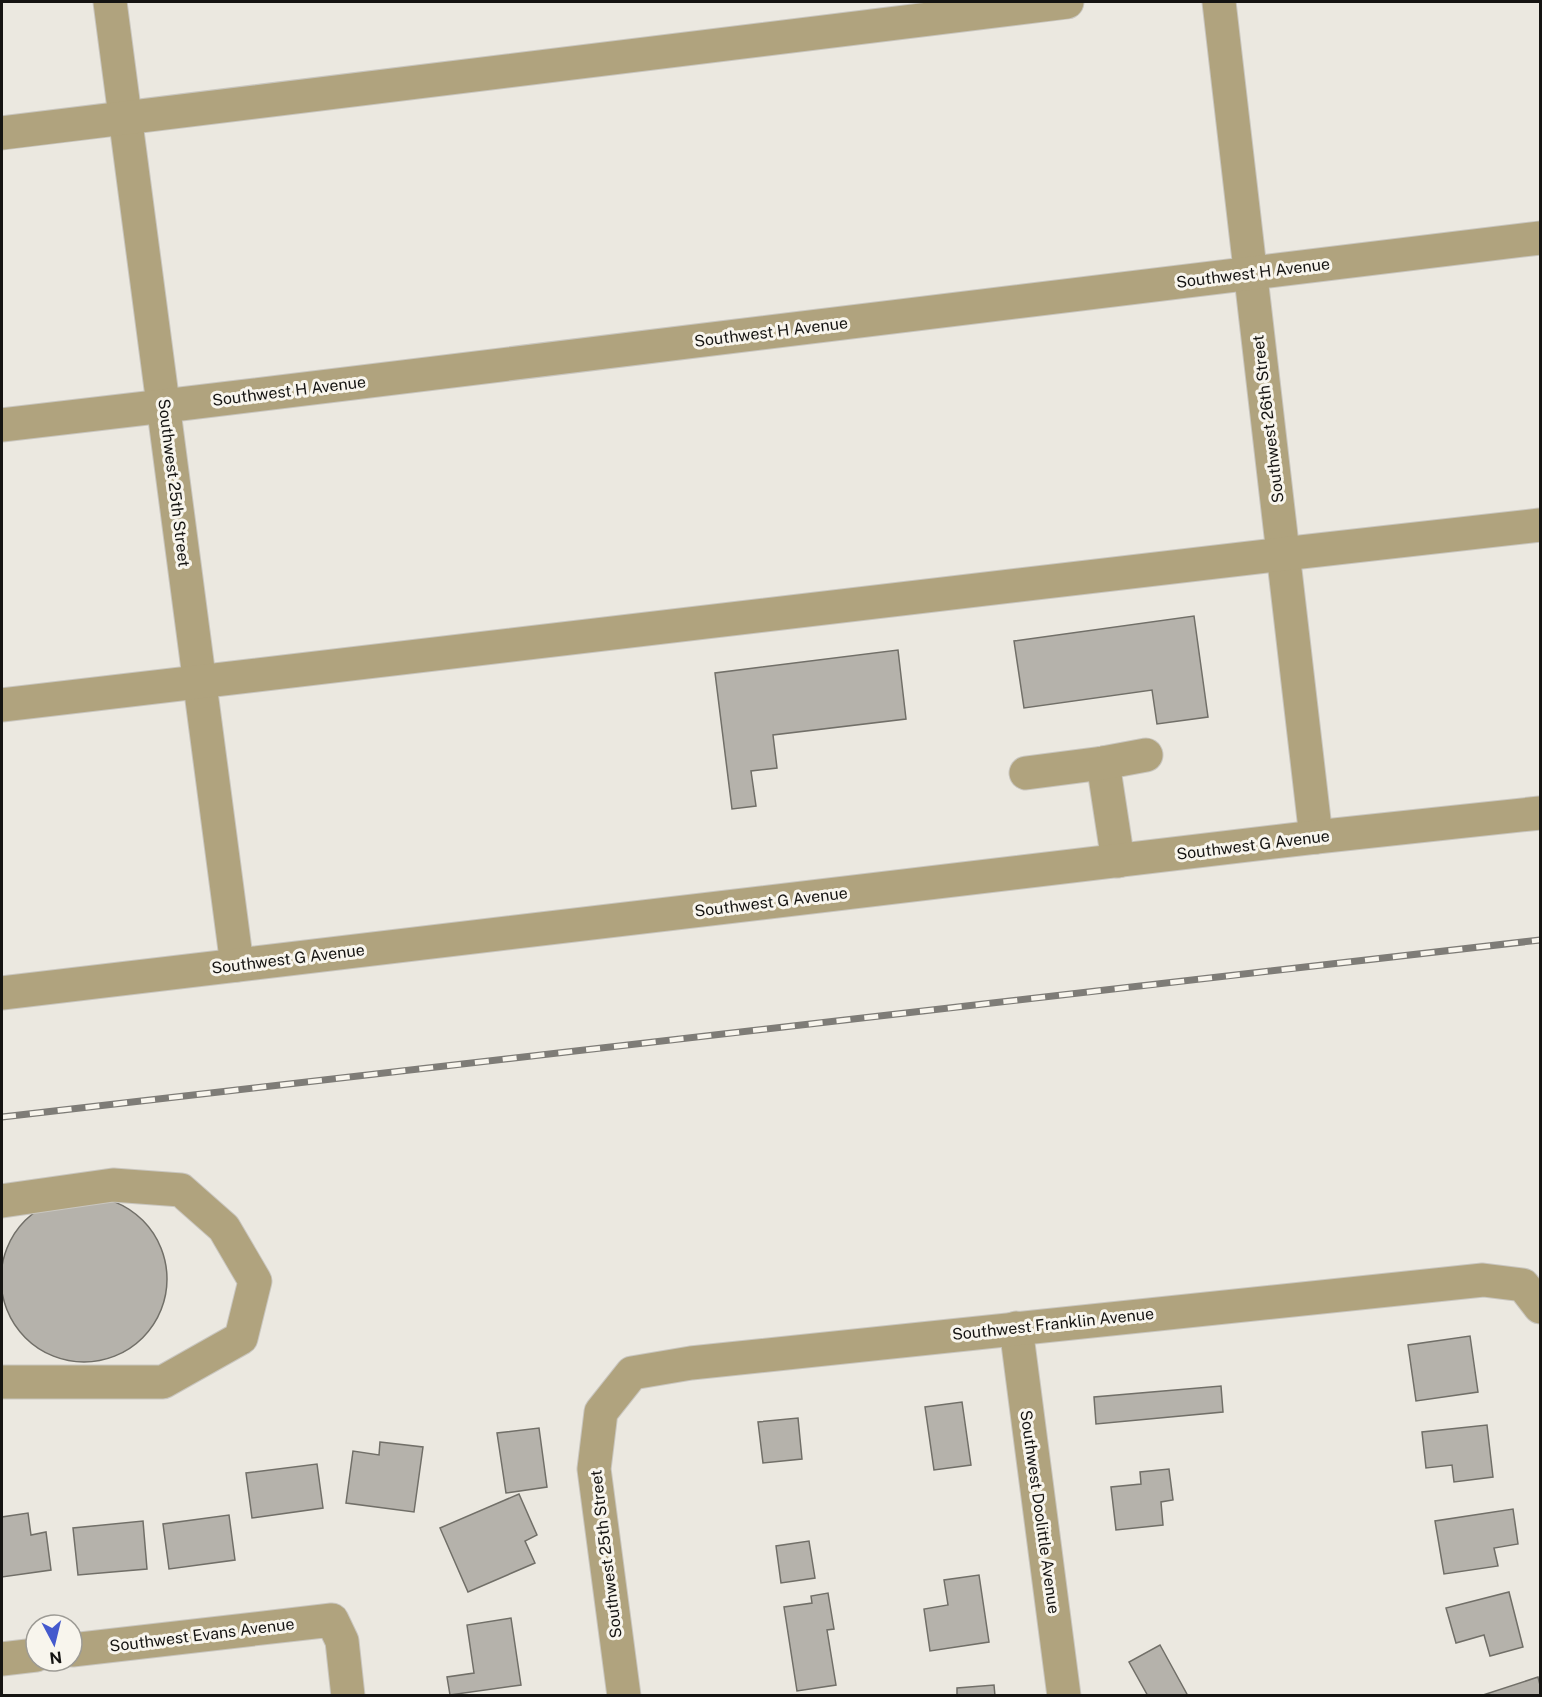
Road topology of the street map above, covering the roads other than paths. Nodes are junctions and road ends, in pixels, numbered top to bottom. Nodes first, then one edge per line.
1 (110, 2) edge
2 (1067, 2) edge
3 (1219, 2) edge
4 (126, 118) junction
5 (2, 133) edge
6 (1540, 238) edge
7 (1251, 273) junction
8 (164, 406) junction
9 (2, 425) edge
10 (1540, 525) edge
11 (1283, 554) junction
12 (199, 681) junction
13 (2, 705) edge
14 (1146, 755) dead end
15 (1104, 763) junction
16 (1026, 773) dead end
17 (1540, 813) edge
18 (1316, 837) junction
19 (1118, 861) junction
20 (237, 965) junction
21 (2, 993) edge
22 (2, 1201) edge
23 (1532, 1296) edge
24 (1016, 1328) junction
25 (2, 1382) edge
26 (601, 1412) joint
27 (84, 1649) edge
28 (24, 1656) edge
29 (2, 1659) edge
30 (348, 1695) edge
31 (624, 1695) edge
32 (1064, 1695) edge

1 - 4 street, Southwest 25th Street
2 - 4 street
3 - 7 street, Southwest 26th Street
4 - 5 street
4 - 8 street, Southwest 25th Street
6 - 7 street, Southwest H Avenue
7 - 8 street, Southwest H Avenue
7 - 11 street, Southwest 26th Street
8 - 9 street, Southwest H Avenue
8 - 12 street, Southwest 25th Street
10 - 11 street
11 - 12 street
11 - 18 street, Southwest 26th Street
12 - 13 street
12 - 20 street, Southwest 25th Street
14 - 15 street
15 - 16 street
15 - 19 street
17 - 18 street, Southwest G Avenue
18 - 19 street, Southwest G Avenue
19 - 20 street, Southwest G Avenue
20 - 21 street, Southwest G Avenue
22 - 25 street
23 - 24 street, Southwest Franklin Avenue
24 - 26 street, Southwest Franklin Avenue
24 - 32 street, Southwest Doolittle Avenue
26 - 31 street, Southwest 25th Street
27 - 30 street, Southwest Evans Avenue
28 - 29 street

